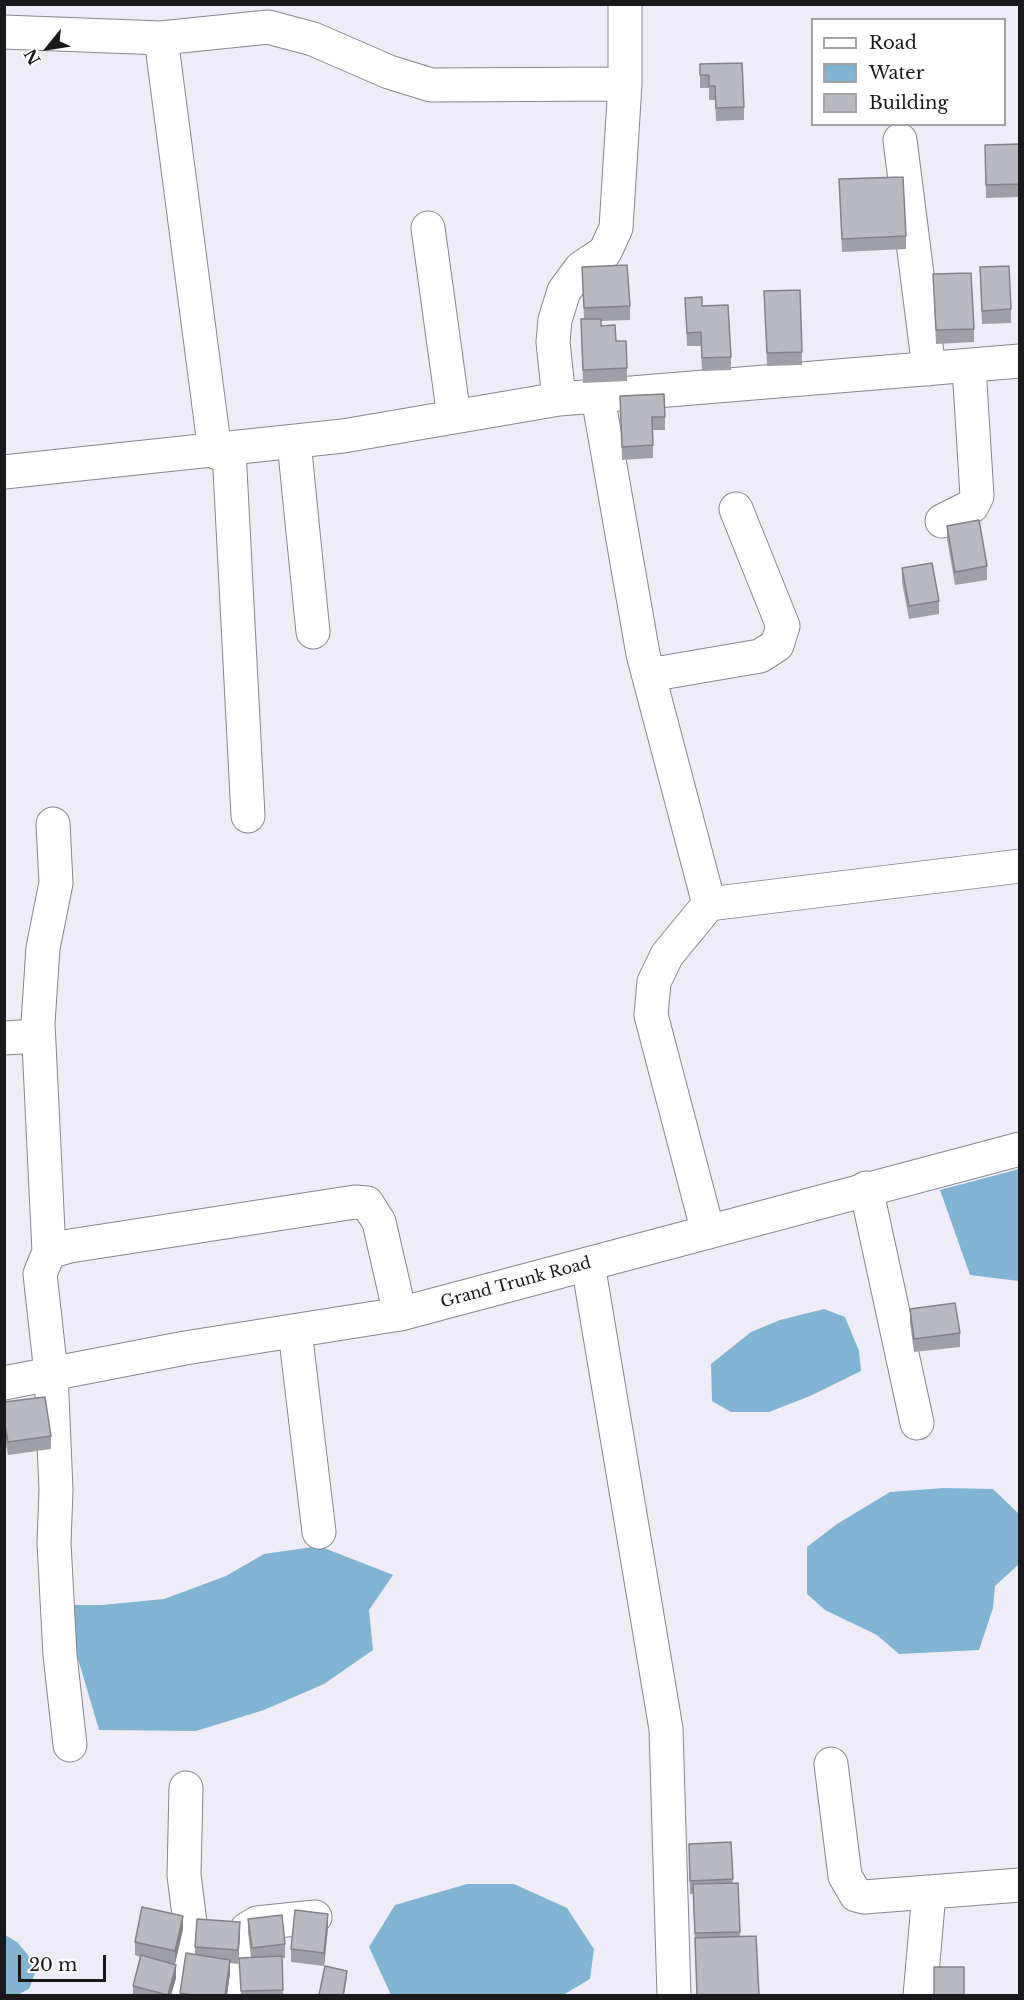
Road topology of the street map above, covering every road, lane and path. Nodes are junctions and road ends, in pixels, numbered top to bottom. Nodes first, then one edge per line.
1 (625, 4) edge
2 (266, 16) edge
3 (4, 32) edge
4 (160, 38) junction
5 (625, 84) junction
6 (900, 140) dead end
7 (428, 228) dead end
8 (1020, 361) edge
9 (969, 367) junction
10 (929, 369) junction
11 (598, 397) junction
12 (560, 399) junction
13 (454, 417) junction
14 (294, 442) junction
15 (222, 451) junction
16 (4, 472) edge
17 (736, 509) dead end
18 (942, 521) dead end
19 (313, 632) dead end
20 (649, 675) junction
21 (248, 816) dead end
22 (53, 824) dead end
23 (1020, 866) edge
24 (709, 904) junction
25 (38, 1036) junction
26 (4, 1038) edge
27 (1020, 1149) edge
28 (866, 1188) junction
29 (708, 1232) junction
30 (49, 1252) junction
31 (588, 1264) junction
32 (400, 1314) junction
33 (295, 1331) junction
34 (51, 1373) junction
35 (4, 1383) edge
36 (917, 1423) dead end
37 (319, 1532) dead end
38 (70, 1745) dead end
39 (831, 1764) dead end
40 (186, 1788) dead end
41 (1020, 1885) edge
42 (929, 1893) junction
43 (315, 1917) edge
44 (178, 1995) edge
45 (231, 1995) edge
46 (674, 1995) edge
47 (920, 1995) edge

1 - 5 street
2 - 4 street
2 - 5 street
3 - 4 street
4 - 15 street
5 - 12 street
6 - 10 street
7 - 13 street
8 - 9 street
9 - 10 street
9 - 18 street
10 - 11 street
11 - 12 street
11 - 20 street
12 - 13 street
13 - 14 street
14 - 15 street
14 - 19 street
15 - 16 street
15 - 21 street
17 - 20 street
20 - 24 street
22 - 25 street
23 - 24 street
24 - 29 street
25 - 26 street
25 - 30 street
27 - 28 street, Grand Trunk Road
28 - 29 street, Grand Trunk Road
28 - 36 street
29 - 31 street, Grand Trunk Road
30 - 32 street
30 - 34 street
31 - 32 street, Grand Trunk Road
31 - 46 street
32 - 33 street, Grand Trunk Road
33 - 34 street, Grand Trunk Road
33 - 37 street
34 - 35 street, Grand Trunk Road
34 - 38 street
39 - 42 street
40 - 44 street
41 - 42 street
42 - 47 street
43 - 45 street

